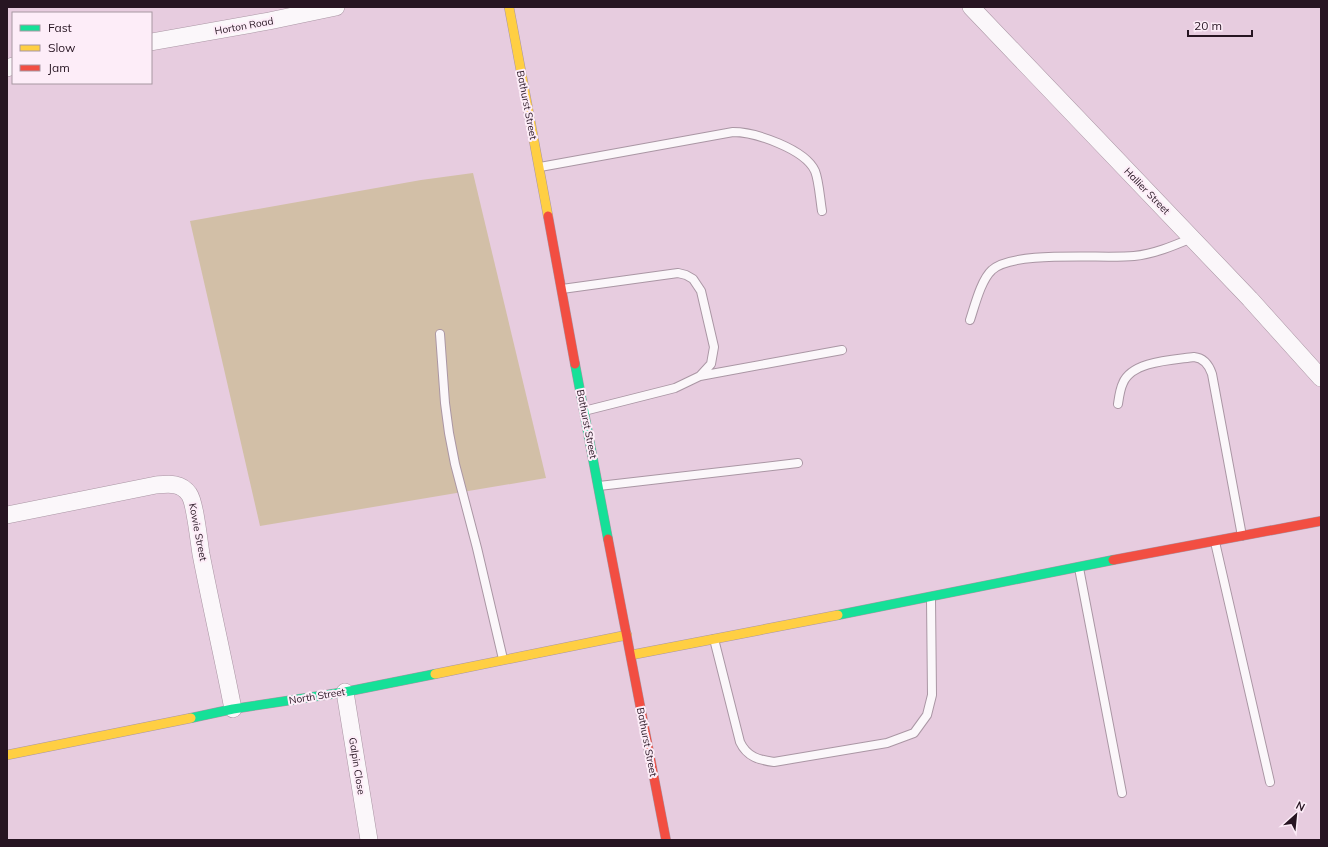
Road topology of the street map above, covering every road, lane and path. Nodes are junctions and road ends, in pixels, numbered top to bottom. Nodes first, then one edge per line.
1 (336, 7) edge
2 (509, 7) edge
3 (972, 7) edge
4 (152, 42) edge
5 (539, 167) junction
6 (822, 211) dead end
7 (1192, 238) junction
8 (562, 289) junction
9 (970, 320) dead end
10 (440, 334) dead end
11 (842, 350) dead end
12 (700, 376) junction
13 (1321, 378) edge
14 (1118, 404) dead end
15 (584, 411) junction
16 (798, 462) dead end
17 (598, 487) junction
18 (7, 515) edge
19 (1321, 521) edge
20 (1242, 537) junction
21 (1215, 542) junction
22 (1078, 567) junction
23 (931, 597) junction
24 (627, 635) junction
25 (714, 639) junction
26 (630, 654) junction
27 (503, 660) junction
28 (345, 692) junction
29 (233, 709) junction
30 (7, 755) edge
31 (1270, 782) dead end
32 (1122, 793) dead end
33 (369, 840) edge
34 (666, 840) edge

1 - 4 street, Horton Road
2 - 5 street, Bathurst Street
3 - 7 street, Hallier Street
5 - 6 lane
5 - 8 street, Bathurst Street
7 - 9 lane
7 - 13 street, Hallier Street
8 - 12 lane
8 - 15 street, Bathurst Street
10 - 27 lane
11 - 12 lane
12 - 15 lane
14 - 20 lane
15 - 17 street, Bathurst Street
16 - 17 lane
17 - 24 street, Bathurst Street
18 - 29 street, Kowie Street
19 - 20 street
20 - 21 street
21 - 22 street
21 - 31 lane
22 - 23 street
22 - 32 lane
23 - 25 street
23 - 25 lane
24 - 26 street, Bathurst Street
24 - 27 street, North Street
25 - 26 street
26 - 34 street, Bathurst Street
27 - 28 street, North Street
28 - 29 street, North Street
28 - 33 street, Galpin Close
29 - 30 street, North Street

